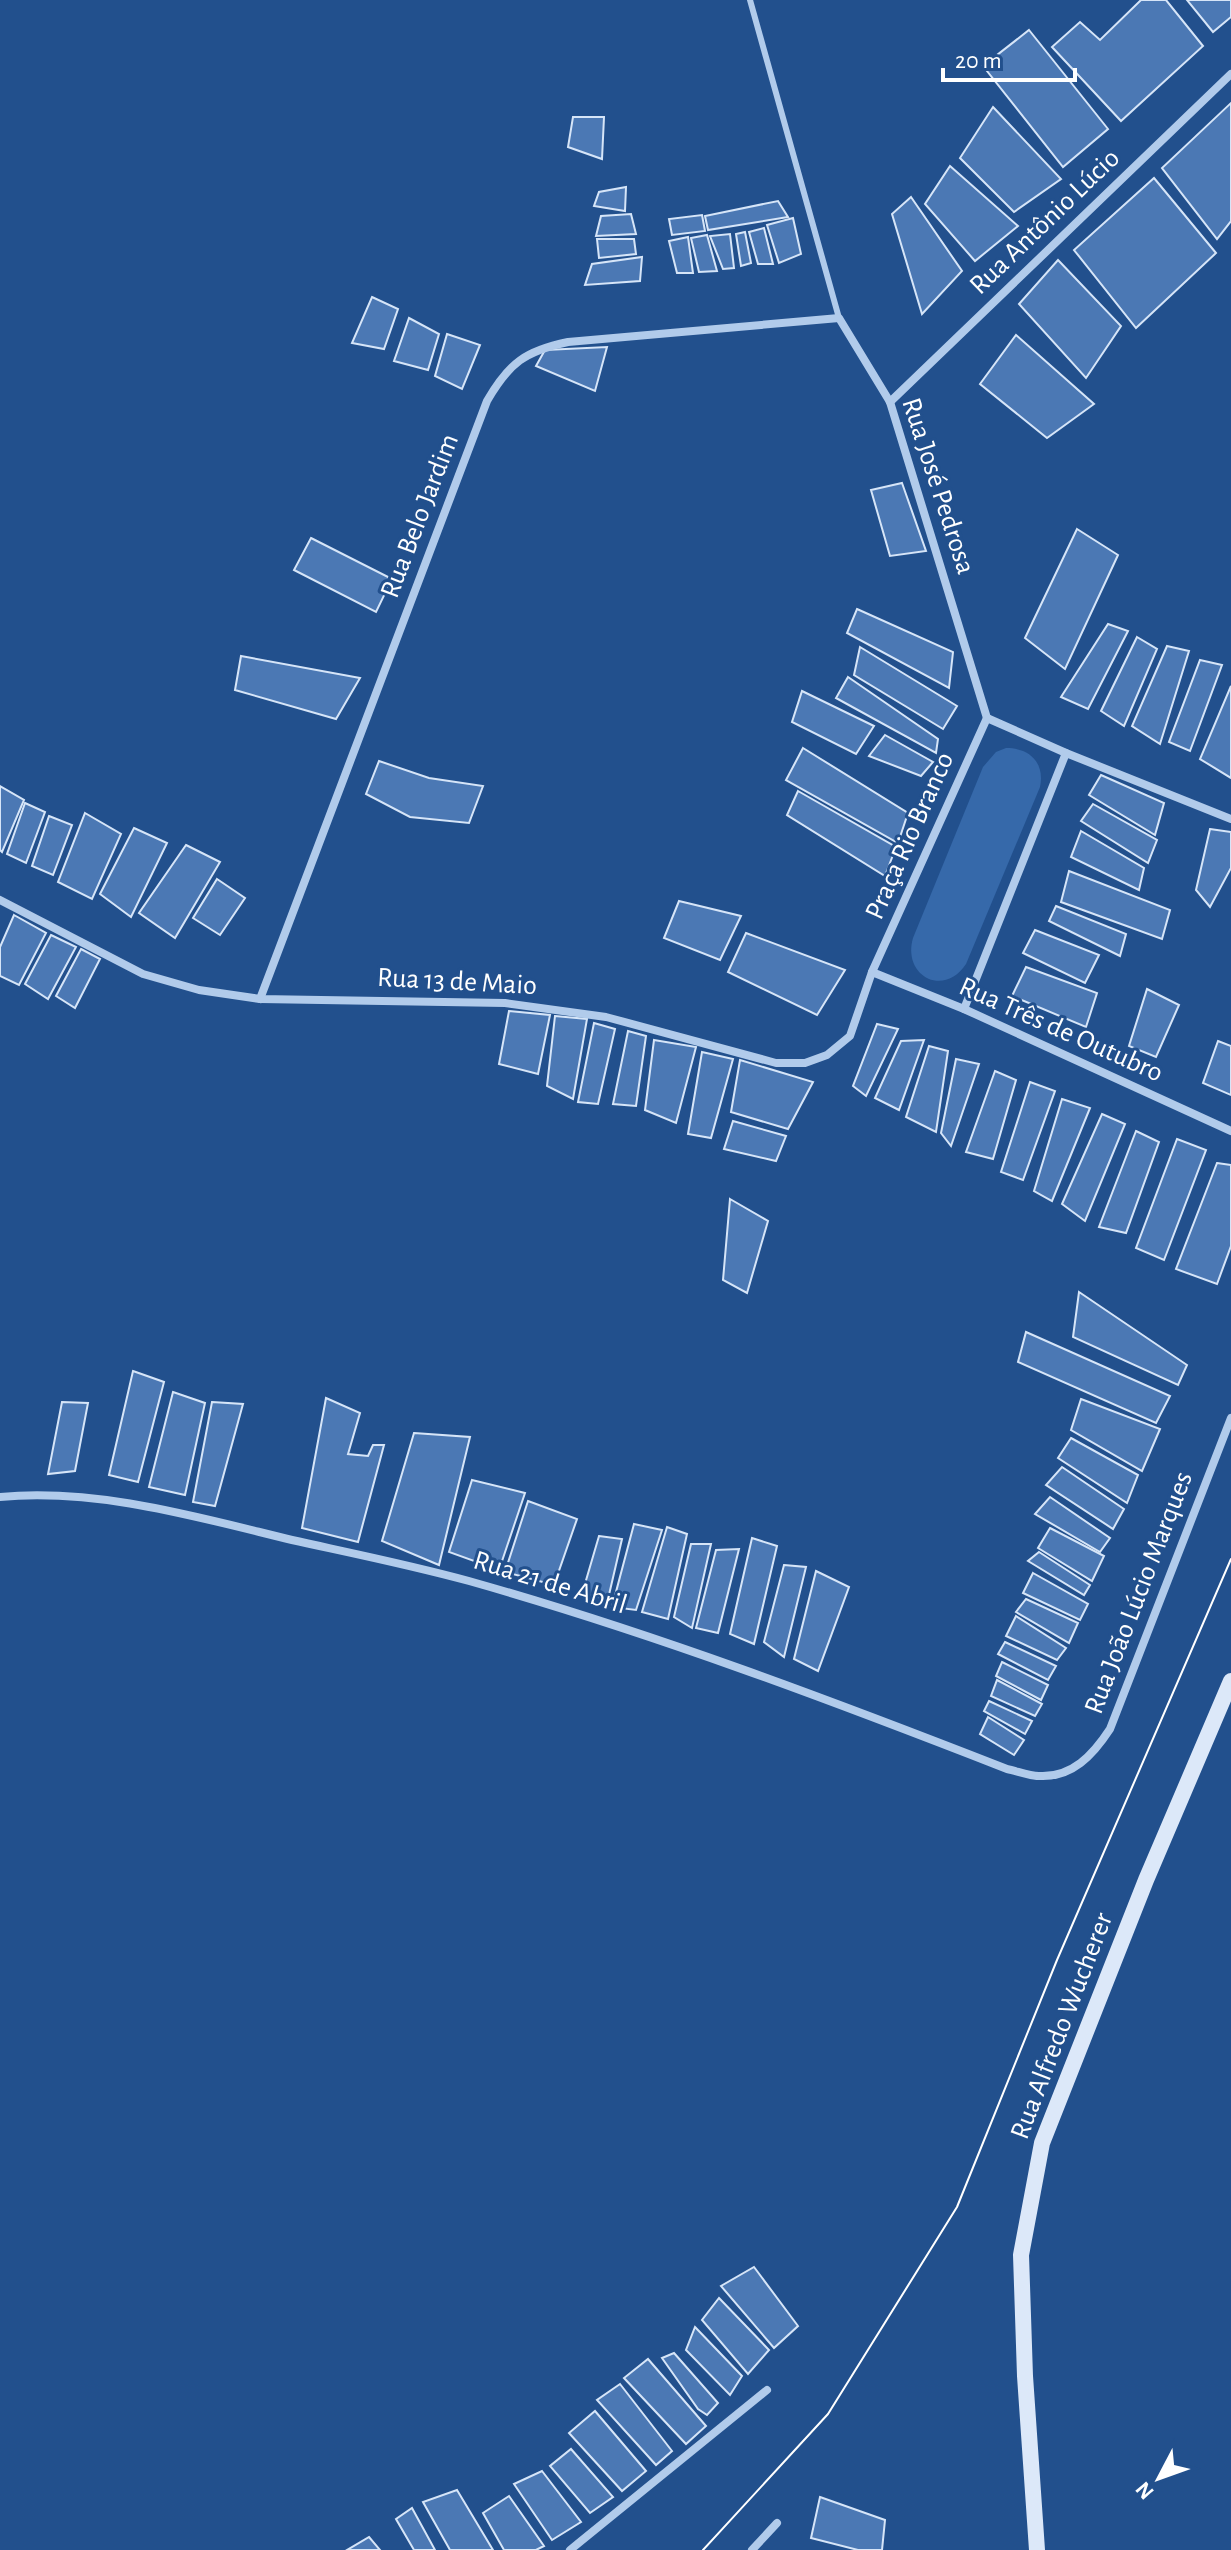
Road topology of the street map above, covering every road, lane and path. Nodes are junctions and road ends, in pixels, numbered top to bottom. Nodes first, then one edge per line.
1 (750, 0) edge
2 (1231, 74) edge
3 (839, 318) junction
4 (890, 402) junction
5 (987, 718) junction
6 (1066, 753) junction
7 (1231, 819) edge
8 (0, 900) edge
9 (872, 972) junction
10 (260, 999) junction
11 (964, 1009) junction
12 (1231, 1131) edge
13 (1231, 1418) edge
14 (0, 1497) edge
15 (1231, 1681) edge
16 (1070, 1771) joint
17 (767, 2390) dead end
18 (777, 2523) dead end
19 (570, 2550) edge
20 (752, 2550) edge
21 (1037, 2550) edge

1 - 3 lane, Rua José Pedrosa
2 - 4 street, Rua Antônio Lúcio
3 - 4 street, Rua José Pedrosa
3 - 10 street, Rua Belo Jardim
4 - 5 street, Rua José Pedrosa
5 - 6 street
5 - 9 street, Praça Rio Branco
6 - 7 street
6 - 11 street
8 - 10 street, Rua 13 de Maio
9 - 10 street, Rua 13 de Maio
9 - 11 street, Rua Três de Outubro
11 - 12 street, Rua Três de Outubro
13 - 16 street, Rua João Lúcio Marques
14 - 16 street, Rua 21 de Abril
15 - 21 main road, Rua Alfredo Wucherer
17 - 19 street
18 - 20 street

